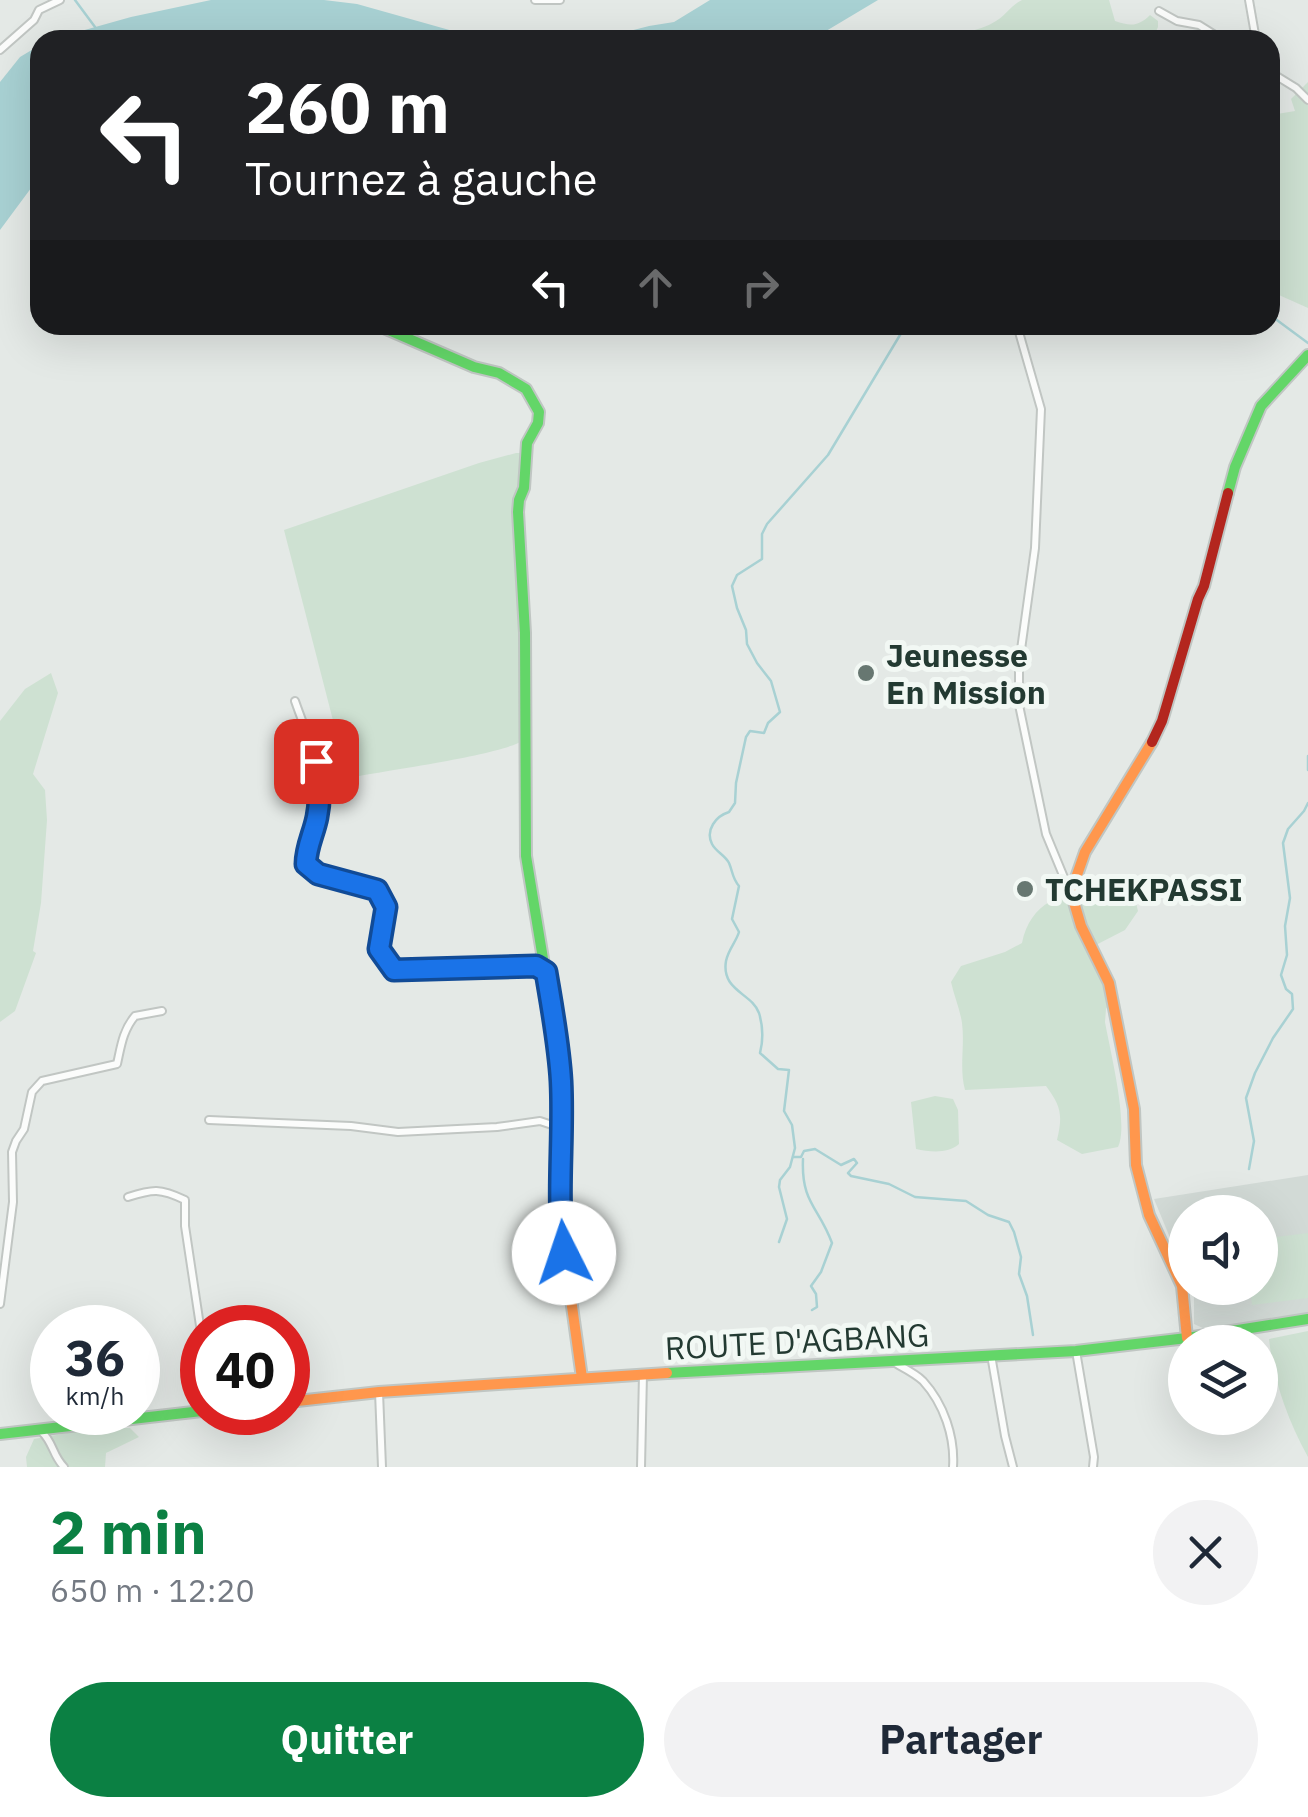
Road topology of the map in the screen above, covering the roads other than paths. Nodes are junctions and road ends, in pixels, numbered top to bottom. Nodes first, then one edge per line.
1 (60, 0) edge
2 (535, 0) edge
3 (560, 0) edge
4 (1249, 0) edge
5 (1160, 11) dead end
6 (1207, 30) edge
7 (1254, 30) edge
8 (0, 50) edge
9 (1280, 78) edge
10 (1308, 100) edge
11 (400, 335) edge
12 (1020, 335) edge
13 (1308, 355) edge
14 (294, 701) dead end
15 (1071, 892) junction
16 (546, 972) junction
17 (162, 1011) dead end
18 (209, 1120) dead end
19 (561, 1128) junction
20 (128, 1197) dead end
21 (0, 1304) edge
22 (197, 1305) edge
23 (1308, 1319) edge
24 (1186, 1325) edge
25 (1270, 1325) edge
26 (1168, 1340) edge
27 (1076, 1351) junction
28 (991, 1355) junction
29 (894, 1362) junction
30 (643, 1374) junction
31 (582, 1378) junction
32 (380, 1392) junction
33 (310, 1400) edge
34 (30, 1431) edge
35 (0, 1434) edge
36 (45, 1435) edge
37 (64, 1467) edge
38 (382, 1467) edge
39 (641, 1467) edge
40 (953, 1467) edge
41 (1013, 1467) edge
42 (1093, 1467) edge

1 - 8 street
2 - 3 street
4 - 7 street
5 - 6 street
9 - 10 street
11 - 16 street
12 - 15 street
13 - 15 street
14 - 16 street
15 - 24 street
16 - 19 street
17 - 21 street
18 - 19 street
19 - 31 street
20 - 22 street
23 - 25 street, ROUTE D'AGBANG
26 - 27 street, ROUTE D'AGBANG
27 - 28 street, ROUTE D'AGBANG
27 - 42 street
28 - 29 street, ROUTE D'AGBANG
28 - 41 street
29 - 30 street, ROUTE D'AGBANG
29 - 40 street
30 - 31 street, ROUTE D'AGBANG
30 - 39 street
31 - 32 street, ROUTE D'AGBANG
32 - 33 street, ROUTE D'AGBANG
32 - 38 street
34 - 35 street
36 - 37 street

